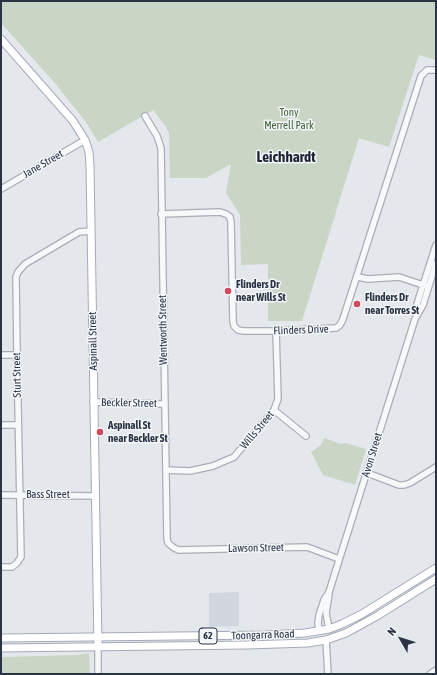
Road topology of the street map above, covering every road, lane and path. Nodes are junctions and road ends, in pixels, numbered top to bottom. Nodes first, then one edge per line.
1 (1, 39) edge
2 (436, 70) edge
3 (145, 116) dead end
4 (85, 140) junction
5 (1, 189) edge
6 (161, 214) junction
7 (91, 231) junction
8 (436, 244) edge
9 (436, 263) edge
10 (358, 277) junction
11 (426, 286) junction
12 (276, 331) junction
13 (1, 355) edge
14 (17, 355) junction
15 (93, 402) junction
16 (164, 404) junction
17 (274, 410) junction
18 (1, 425) edge
19 (18, 425) junction
20 (306, 436) dead end
21 (436, 467) edge
22 (166, 470) junction
23 (367, 474) junction
24 (19, 495) junction
25 (1, 496) edge
26 (95, 496) junction
27 (171, 546) joint
28 (339, 558) junction
29 (1, 567) edge
30 (436, 568) edge
31 (436, 579) edge
32 (329, 592) junction
33 (329, 629) junction
34 (319, 631) junction
35 (97, 636) junction
36 (1, 638) edge
37 (326, 640) junction
38 (98, 646) junction
39 (1, 648) edge
40 (436, 670) edge
41 (98, 674) edge
42 (328, 674) edge
43 (430, 674) edge

1 - 4 main road, Aspinall Street
2 - 10 street, Flinders Drive
3 - 6 street, Wentworth Street
4 - 5 street, Jane Street
4 - 7 main road, Aspinall Street
6 - 12 street, Flinders Drive
6 - 16 street, Wentworth Street
7 - 14 street, Sturt Street
7 - 15 main road, Aspinall Street
8 - 11 street, Avon Street
9 - 11 street, Avon Street
10 - 11 street
10 - 12 street, Flinders Drive
11 - 23 street, Avon Street
12 - 17 street, Wills Street
13 - 14 street
14 - 19 street, Sturt Street
15 - 16 street, Beckler Street
15 - 26 main road, Aspinall Street
16 - 22 street, Wentworth Street
17 - 20 street
17 - 22 street, Wills Street
18 - 19 street
19 - 24 street, Sturt Street
21 - 23 street
22 - 27 street, Wentworth Street
23 - 28 street, Avon Street
24 - 25 street, Bass Street
24 - 26 street, Bass Street
24 - 29 street, Sturt Street
26 - 35 main road, Aspinall Street
27 - 28 street, Lawson Street
28 - 32 street, Avon Street
30 - 33 main road, Toongarra Road / 62
31 - 37 main road, Toongarra Road / 62
32 - 33 street, Avon Street
32 - 34 street, Avon Street
33 - 34 main road, Toongarra Road / 62
33 - 37 main road
34 - 35 main road, Toongarra Road / 62
34 - 37 main road
35 - 36 main road, Toongarra Road / 62
35 - 38 main road, Aspinall Street
37 - 38 main road, Toongarra Road / 62
37 - 42 street
38 - 39 main road, Toongarra Road / 62
38 - 41 street, Aspinall Street
40 - 43 street

